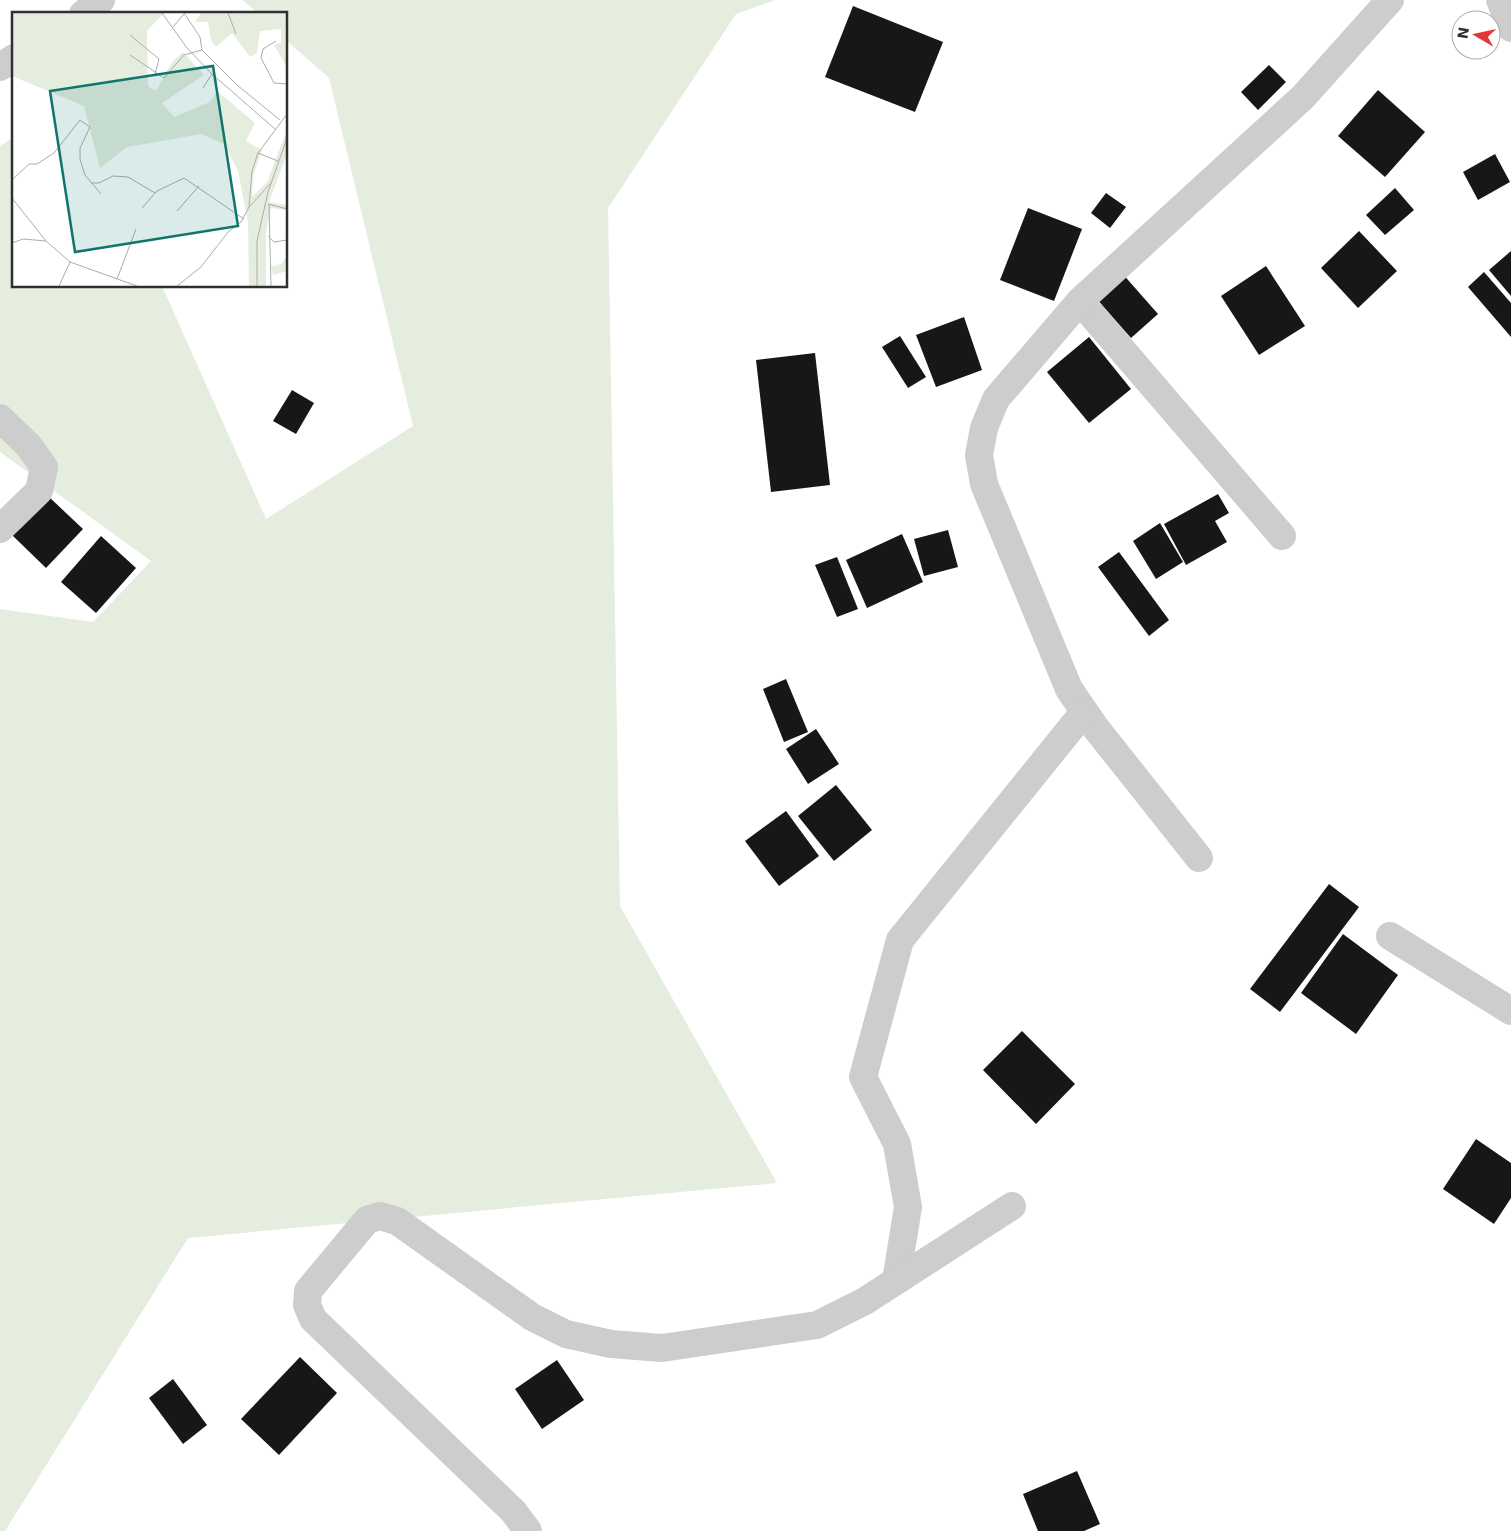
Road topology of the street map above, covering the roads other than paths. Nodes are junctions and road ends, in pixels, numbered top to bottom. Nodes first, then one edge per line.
1 (101, 0) edge
2 (1390, 0) edge
3 (1500, 0) edge
4 (86, 12) edge
5 (1511, 28) edge
6 (12, 59) edge
7 (0, 67) edge
8 (1080, 301) junction
9 (0, 418) edge
10 (0, 529) edge
11 (1282, 536) dead end
12 (1084, 712) junction
13 (1199, 858) dead end
14 (1390, 936) dead end
15 (1511, 1011) edge
16 (1012, 1206) dead end
17 (896, 1281) junction
18 (528, 1531) edge

1 - 4 street
2 - 8 street
3 - 5 street
6 - 7 street
8 - 11 street
8 - 12 street
9 - 10 street
12 - 13 street
12 - 17 street
14 - 15 street
16 - 17 street
17 - 18 street

